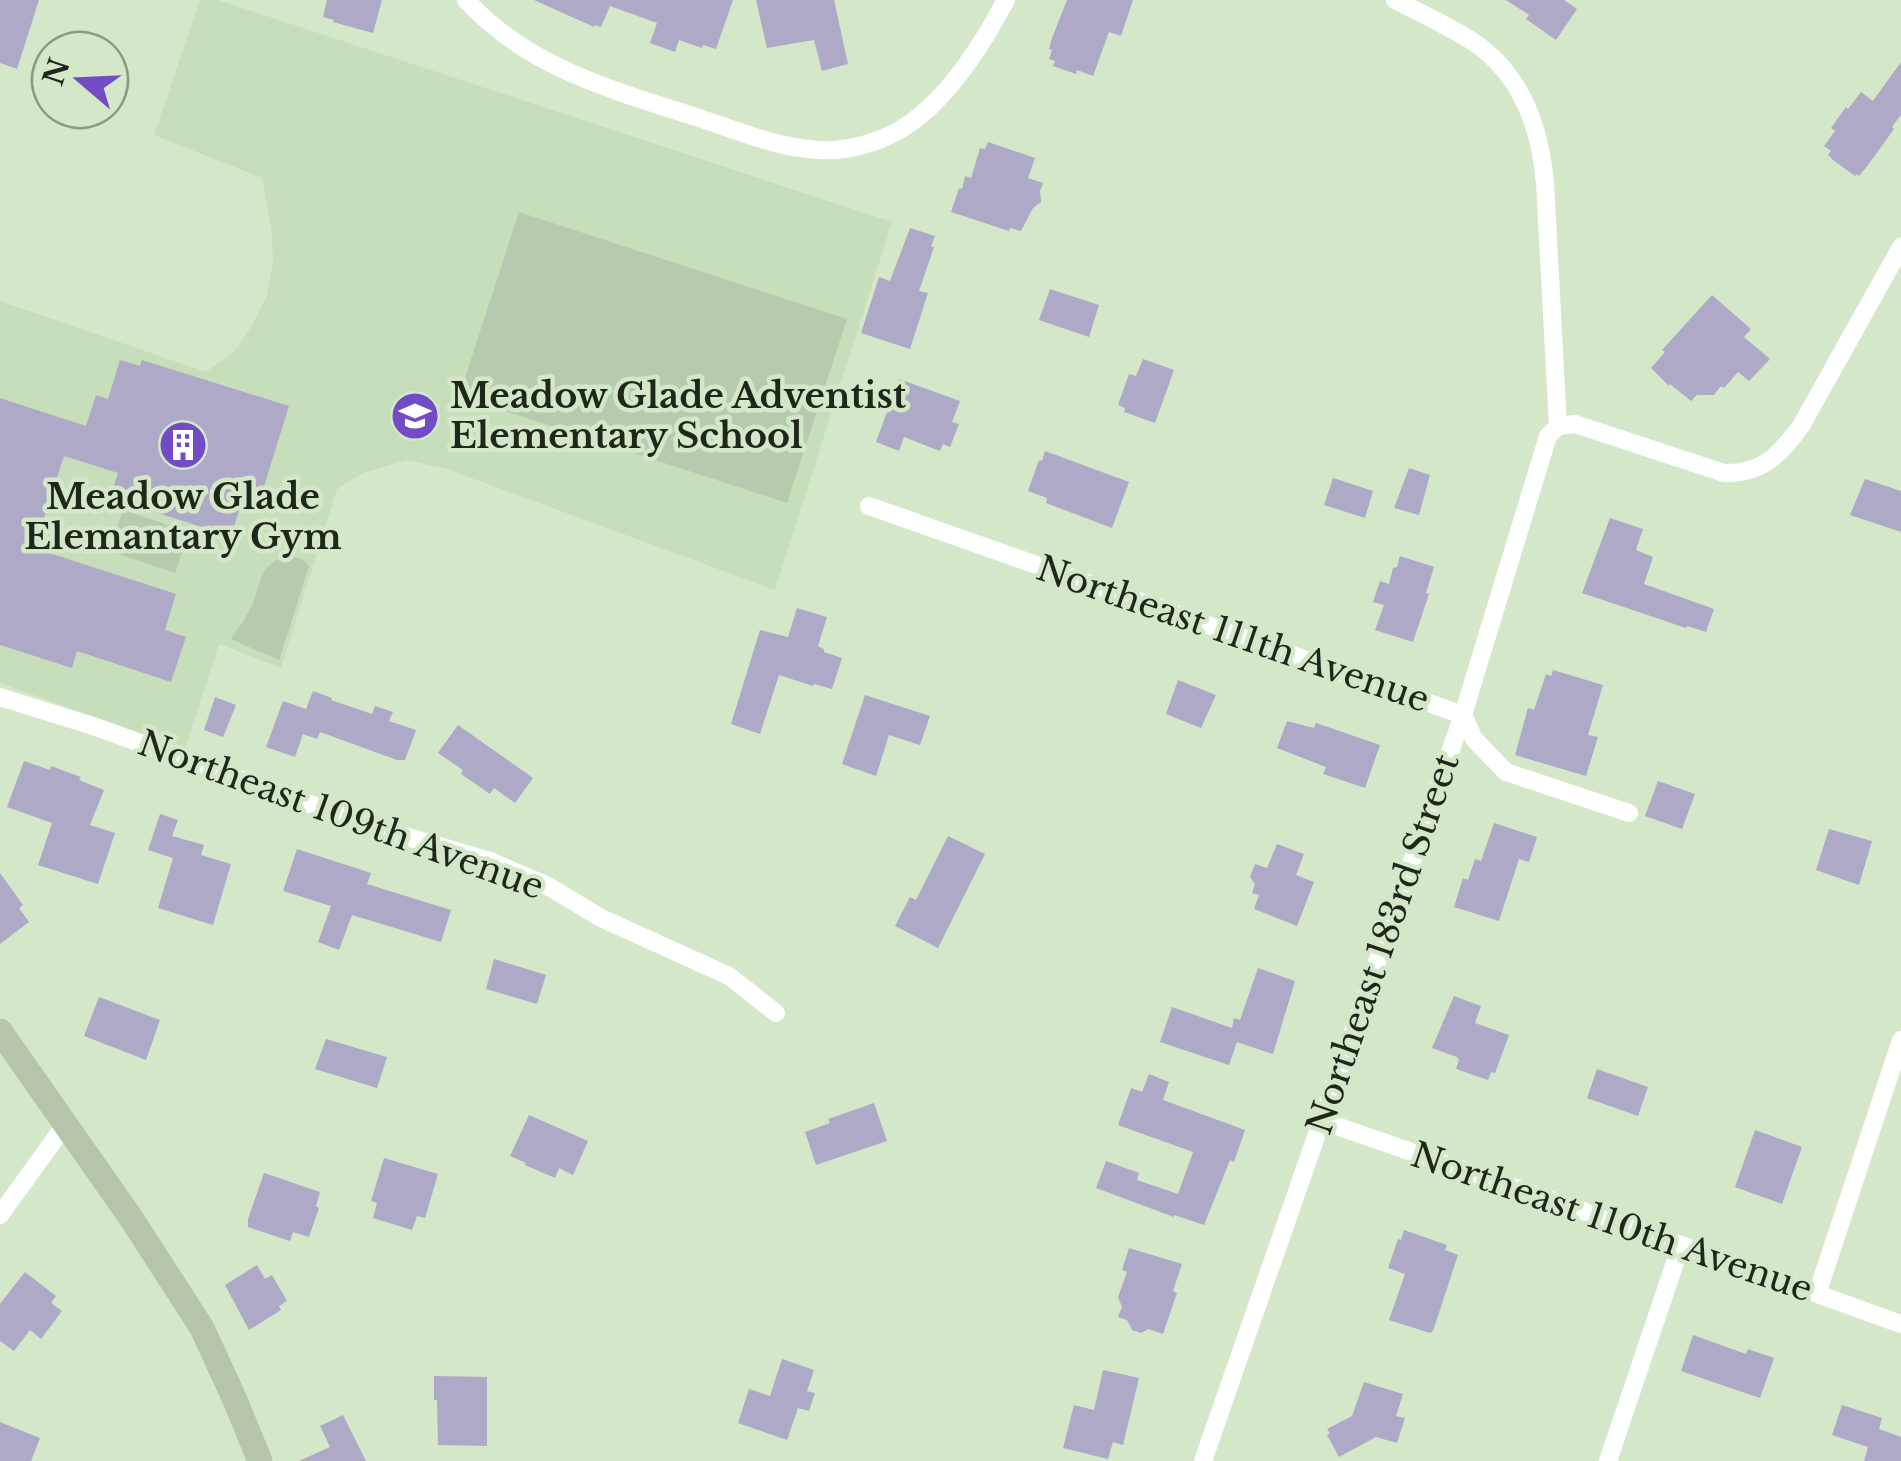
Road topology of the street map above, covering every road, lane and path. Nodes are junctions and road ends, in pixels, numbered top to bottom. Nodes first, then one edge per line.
1 (466, 0) edge
2 (1006, 0) edge
3 (1395, 0) edge
4 (1901, 247) edge
5 (1558, 426) junction
6 (869, 506) dead end
7 (0, 697) edge
8 (1462, 715) junction
9 (1629, 813) dead end
10 (776, 1014) dead end
11 (0, 1030) edge
12 (1901, 1040) edge
13 (1322, 1121) junction
14 (65, 1126) junction
15 (0, 1215) edge
16 (1682, 1244) junction
17 (1817, 1294) junction
18 (1901, 1324) edge
19 (260, 1461) edge
20 (1203, 1461) edge
21 (1608, 1461) edge

1 - 2 street
3 - 5 street
4 - 5 street
5 - 8 street, Northeast 183rd Street
6 - 8 street, Northeast 111th Avenue
7 - 10 street, Northeast 109th Avenue
8 - 9 street, Northeast 111th Avenue
8 - 13 street, Northeast 183rd Street
11 - 14 street
12 - 17 street
13 - 16 street, Northeast 110th Avenue
13 - 20 street, Northeast 183rd Street
14 - 15 street
14 - 19 street
16 - 17 street, Northeast 110th Avenue
16 - 21 street
17 - 18 street, Northeast 110th Avenue

